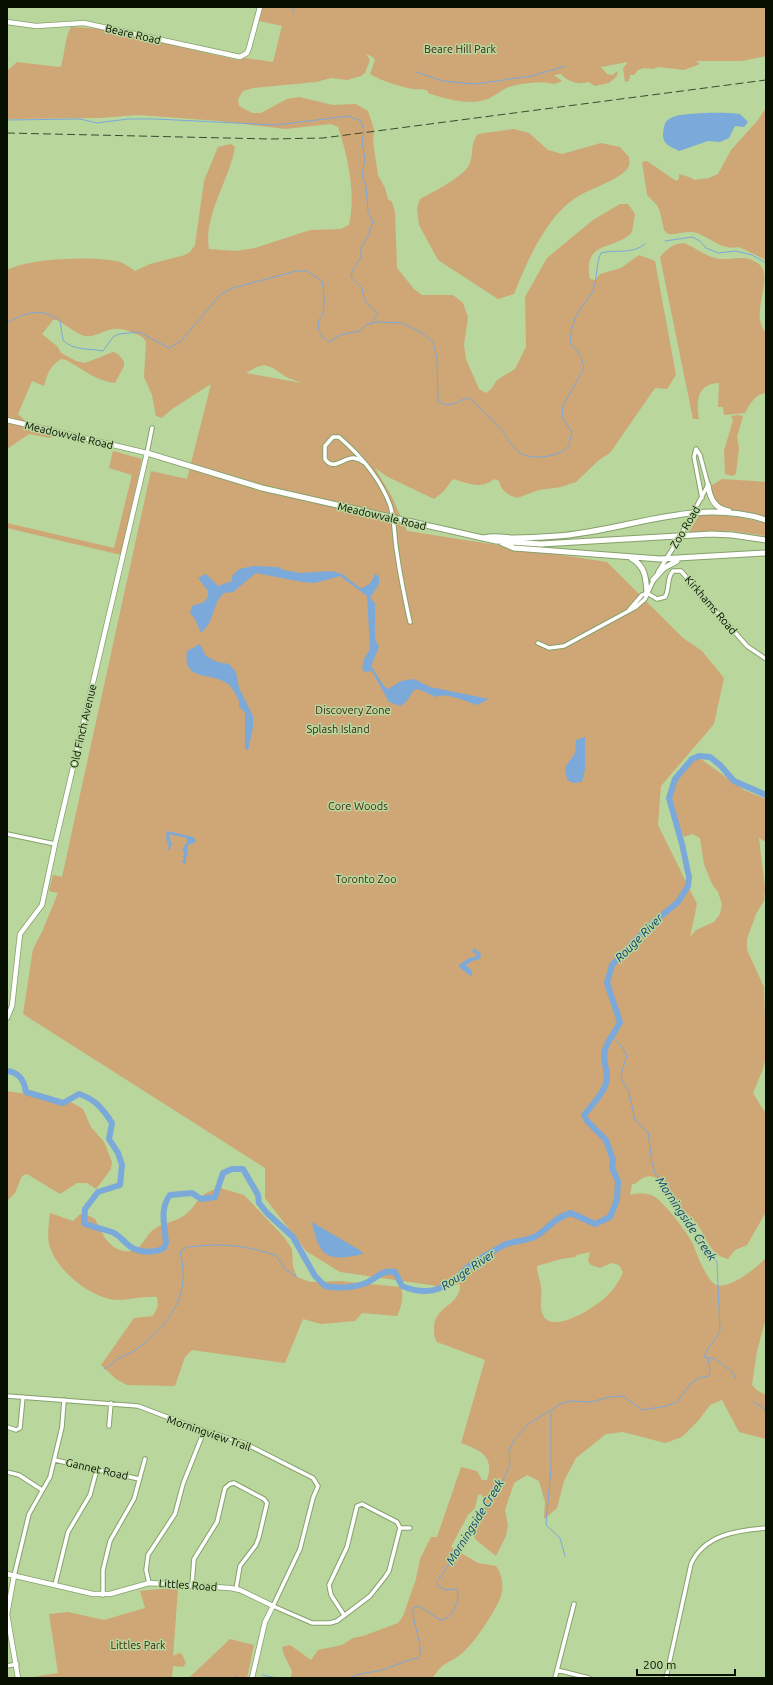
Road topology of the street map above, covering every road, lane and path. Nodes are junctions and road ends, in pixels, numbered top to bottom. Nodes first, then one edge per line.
1 (260, 7) edge
2 (7, 22) edge
3 (7, 420) edge
4 (152, 428) dead end
5 (147, 453) junction
6 (366, 463) junction
7 (708, 485) junction
8 (702, 498) junction
9 (693, 513) junction
10 (754, 517) junction
11 (392, 518) junction
12 (766, 520) edge
13 (483, 538) junction
14 (496, 540) junction
15 (766, 540) edge
16 (766, 553) edge
17 (628, 556) junction
18 (700, 557) junction
19 (666, 559) junction
20 (653, 580) junction
21 (647, 592) junction
22 (410, 622) dead end
23 (538, 643) dead end
24 (766, 659) edge
25 (7, 834) edge
26 (55, 844) junction
27 (7, 1018) edge
28 (7, 1396) edge
29 (23, 1397) junction
30 (64, 1400) junction
31 (111, 1403) junction
32 (109, 1426) dead end
33 (7, 1427) edge
34 (204, 1431) junction
35 (145, 1458) dead end
36 (55, 1460) junction
37 (97, 1469) junction
38 (7, 1472) edge
39 (138, 1479) junction
40 (42, 1490) junction
41 (400, 1528) junction
42 (410, 1528) dead end
43 (766, 1528) edge
44 (7, 1574) edge
45 (14, 1576) junction
46 (149, 1583) junction
47 (55, 1585) junction
48 (192, 1585) junction
49 (236, 1589) junction
50 (103, 1594) junction
51 (574, 1604) dead end
52 (273, 1606) junction
53 (344, 1615) junction
54 (8, 1623) edge
55 (16, 1664) junction
56 (7, 1666) edge
57 (557, 1670) junction
58 (18, 1678) edge
59 (252, 1678) edge
60 (555, 1678) edge
61 (589, 1678) edge
62 (666, 1678) edge

1 - 2 street, Beare Road
3 - 5 street, Meadowvale Road
4 - 5 street, Old Finch Avenue
5 - 11 main road, Meadowvale Road
5 - 26 street, Old Finch Avenue
6 - 6 street
6 - 11 street
7 - 8 street
7 - 8 street, Zoo Road
7 - 10 main road
8 - 9 street, Zoo Road
9 - 10 main road
9 - 13 main road
9 - 19 street, Zoo Road, bridge
10 - 12 main road
11 - 13 main road, Meadowvale Road
11 - 22 street
13 - 14 main road, Meadowvale Road
14 - 15 main road, Meadowvale Road
14 - 17 main road
16 - 18 main road
17 - 19 main road
17 - 21 main road
18 - 19 main road
18 - 20 main road
19 - 20 street, Zoo Road
20 - 21 street, Zoo Road
21 - 23 street, Zoo Road
21 - 24 street, Kirkhams Road
25 - 26 street
26 - 27 street, Old Finch Avenue
28 - 29 street, Morningview Trail
29 - 30 street, Morningview Trail
29 - 33 street
30 - 31 street, Morningview Trail
30 - 36 street
31 - 32 street
31 - 34 street, Morningview Trail
34 - 46 street
34 - 52 street, Morningview Trail
35 - 39 street
36 - 37 street, Gannet Road
36 - 40 street
37 - 39 street, Gannet Road
37 - 47 street
38 - 40 street
39 - 50 street
40 - 45 street
41 - 42 street
41 - 53 street
41 - 53 street
43 - 62 street
44 - 45 street, Littles Road
45 - 47 street, Littles Road
45 - 54 street
46 - 48 street, Littles Road
46 - 50 street, Littles Road
47 - 50 street, Littles Road
48 - 49 street, Littles Road
48 - 49 street
49 - 52 street, Littles Road
51 - 57 street
52 - 53 street
52 - 59 street, Morningview Trail
54 - 55 street
55 - 56 street
55 - 58 street
57 - 60 street
57 - 61 street

